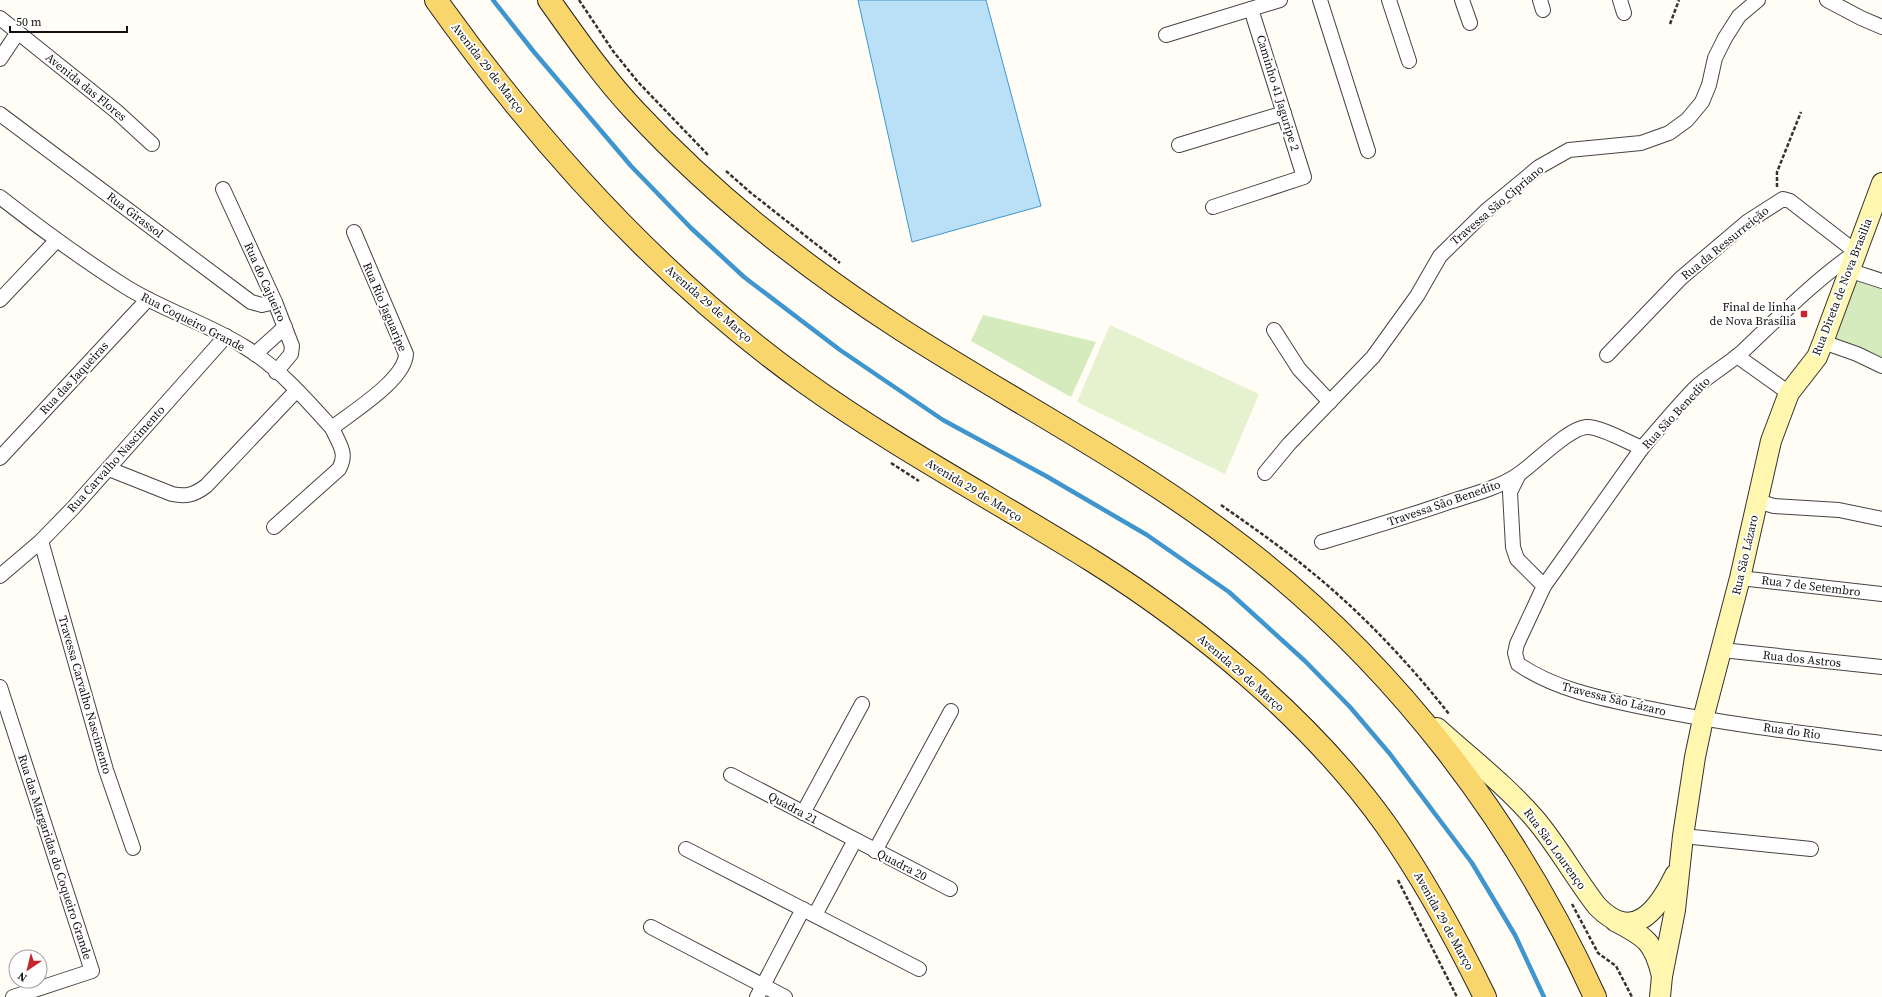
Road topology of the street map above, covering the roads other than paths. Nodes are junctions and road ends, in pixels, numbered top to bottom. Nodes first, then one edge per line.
1 (436, 0) edge
2 (549, 0) edge
3 (1280, 0) edge
4 (1320, 0) edge
5 (1389, 0) edge
6 (1462, 0) edge
7 (1758, 0) edge
8 (1827, 0) edge
9 (1251, 9) junction
10 (0, 18) edge
11 (1470, 23) dead end
12 (1882, 27) edge
13 (18, 32) junction
14 (1166, 35) dead end
15 (0, 59) edge
16 (1409, 60) dead end
17 (1284, 113) junction
18 (0, 114) edge
19 (152, 144) dead end
20 (1179, 145) dead end
21 (1368, 150) dead end
22 (1882, 182) edge
23 (223, 189) dead end
24 (0, 197) edge
25 (1213, 207) dead end
26 (354, 232) dead end
27 (56, 240) junction
28 (1847, 263) junction
29 (1882, 281) edge
30 (148, 299) junction
31 (0, 300) edge
32 (275, 302) junction
33 (285, 327) junction
34 (1274, 330) dead end
35 (226, 336) junction
36 (1823, 342) junction
37 (255, 354) junction
38 (1607, 355) dead end
39 (1737, 356) junction
40 (1882, 366) edge
41 (276, 372) junction
42 (296, 391) junction
43 (1789, 393) junction
44 (1330, 402) junction
45 (332, 428) junction
46 (1642, 448) junction
47 (0, 458) edge
48 (109, 469) junction
49 (1265, 473) dead end
50 (1519, 474) junction
51 (1757, 500) junction
52 (1882, 519) edge
53 (274, 527) dead end
54 (41, 541) junction
55 (1322, 542) dead end
56 (0, 576) edge
57 (1740, 578) junction
58 (1544, 586) junction
59 (1882, 594) edge
60 (1722, 650) junction
61 (1882, 667) edge
62 (0, 687) edge
63 (1403, 698) junction
64 (862, 704) dead end
65 (951, 711) dead end
66 (1703, 718) junction
67 (1882, 742) edge
68 (731, 775) dead end
69 (803, 813) junction
70 (1683, 836) junction
71 (855, 840) junction
72 (133, 848) dead end
73 (686, 849) dead end
74 (1811, 849) dead end
75 (875, 851) junction
76 (1681, 862) junction
77 (950, 890) dead end
78 (809, 912) junction
79 (1614, 921) junction
80 (651, 927) dead end
81 (1468, 962) junction
82 (919, 969) dead end
83 (1662, 976) junction
84 (760, 991) edge
85 (13, 997) edge
86 (785, 997) edge
87 (1478, 997) edge
88 (1485, 997) edge
89 (1595, 997) edge
90 (1660, 997) edge

1 - 81 main road, Avenida 29 de Março
2 - 63 main road
3 - 9 street
4 - 21 street
5 - 16 street
6 - 11 street
7 - 44 street, Travessa São Cipriano
8 - 12 street
9 - 14 street
9 - 17 street, Caminho 41 Jaguripe 2
10 - 13 street, Avenida das Flores
13 - 15 street
13 - 19 street, Avenida das Flores
17 - 20 street
17 - 25 street, Caminho 41 Jaguripe 2
18 - 32 street, Rua Girassol
22 - 28 main road, Rua Direta de Nova Brasilia
23 - 32 street, Rua do Cajueiro
24 - 27 street, Rua Coqueiro Grande
26 - 45 street, Rua Rio Jaguaripe
27 - 30 street, Rua Coqueiro Grande
27 - 31 street
28 - 29 street, Rua da Ressurreição
28 - 36 main road, Rua Direta de Nova Brasilia
28 - 38 street, Rua da Ressurreição
28 - 39 street, Rua São Benedito
30 - 35 street, Rua Coqueiro Grande
30 - 47 street, Rua das Jaqueiras
32 - 33 street, Rua do Cajueiro
33 - 37 street
33 - 41 street, Rua do Cajueiro
34 - 44 street
35 - 37 street, Rua Coqueiro Grande
35 - 48 street, Rua Carvalho Nascimento
36 - 40 street
36 - 43 main road, Rua Direta de Nova Brasilia
37 - 41 street, Rua Coqueiro Grande
39 - 43 street
39 - 46 street, Rua São Benedito
41 - 42 street, Rua Coqueiro Grande
42 - 45 street, Rua Coqueiro Grande
42 - 48 street
43 - 51 main road, Rua São Lázaro
44 - 49 street, Travessa São Cipriano
45 - 53 street, Rua Coqueiro Grande
46 - 50 street, Travessa São Benedito
46 - 58 street, Rua São Benedito
48 - 54 street, Rua Carvalho Nascimento
50 - 55 street, Travessa São Benedito
50 - 58 street
51 - 52 street
51 - 57 main road, Rua São Lázaro
54 - 56 street, Rua Carvalho Nascimento
54 - 72 street, Travessa Carvalho Nascimento
57 - 59 street, Rua 7 de Setembro
57 - 60 main road, Rua São Lázaro
58 - 66 street, Travessa São Lázaro
60 - 61 street, Rua dos Astros
60 - 66 main road, Rua São Lázaro
62 - 85 street, Rua das Margaridas do Coqueiro Grande
63 - 79 main road, Rua São Lourenço
63 - 89 main road
64 - 69 street
65 - 75 street
66 - 67 street, Rua do Rio
66 - 70 main road
68 - 69 street, Quadra 21
69 - 71 street, Quadra 21
70 - 74 street
70 - 76 main road
71 - 75 street, Quadra 20
71 - 78 street
73 - 78 street
75 - 77 street, Quadra 20
76 - 79 main road
76 - 83 main road
78 - 82 street
78 - 84 street
79 - 83 main road, Rua São Lourenço
80 - 84 street
81 - 87 main road
81 - 88 main road, Avenida 29 de Março
83 - 90 main road
84 - 86 street

